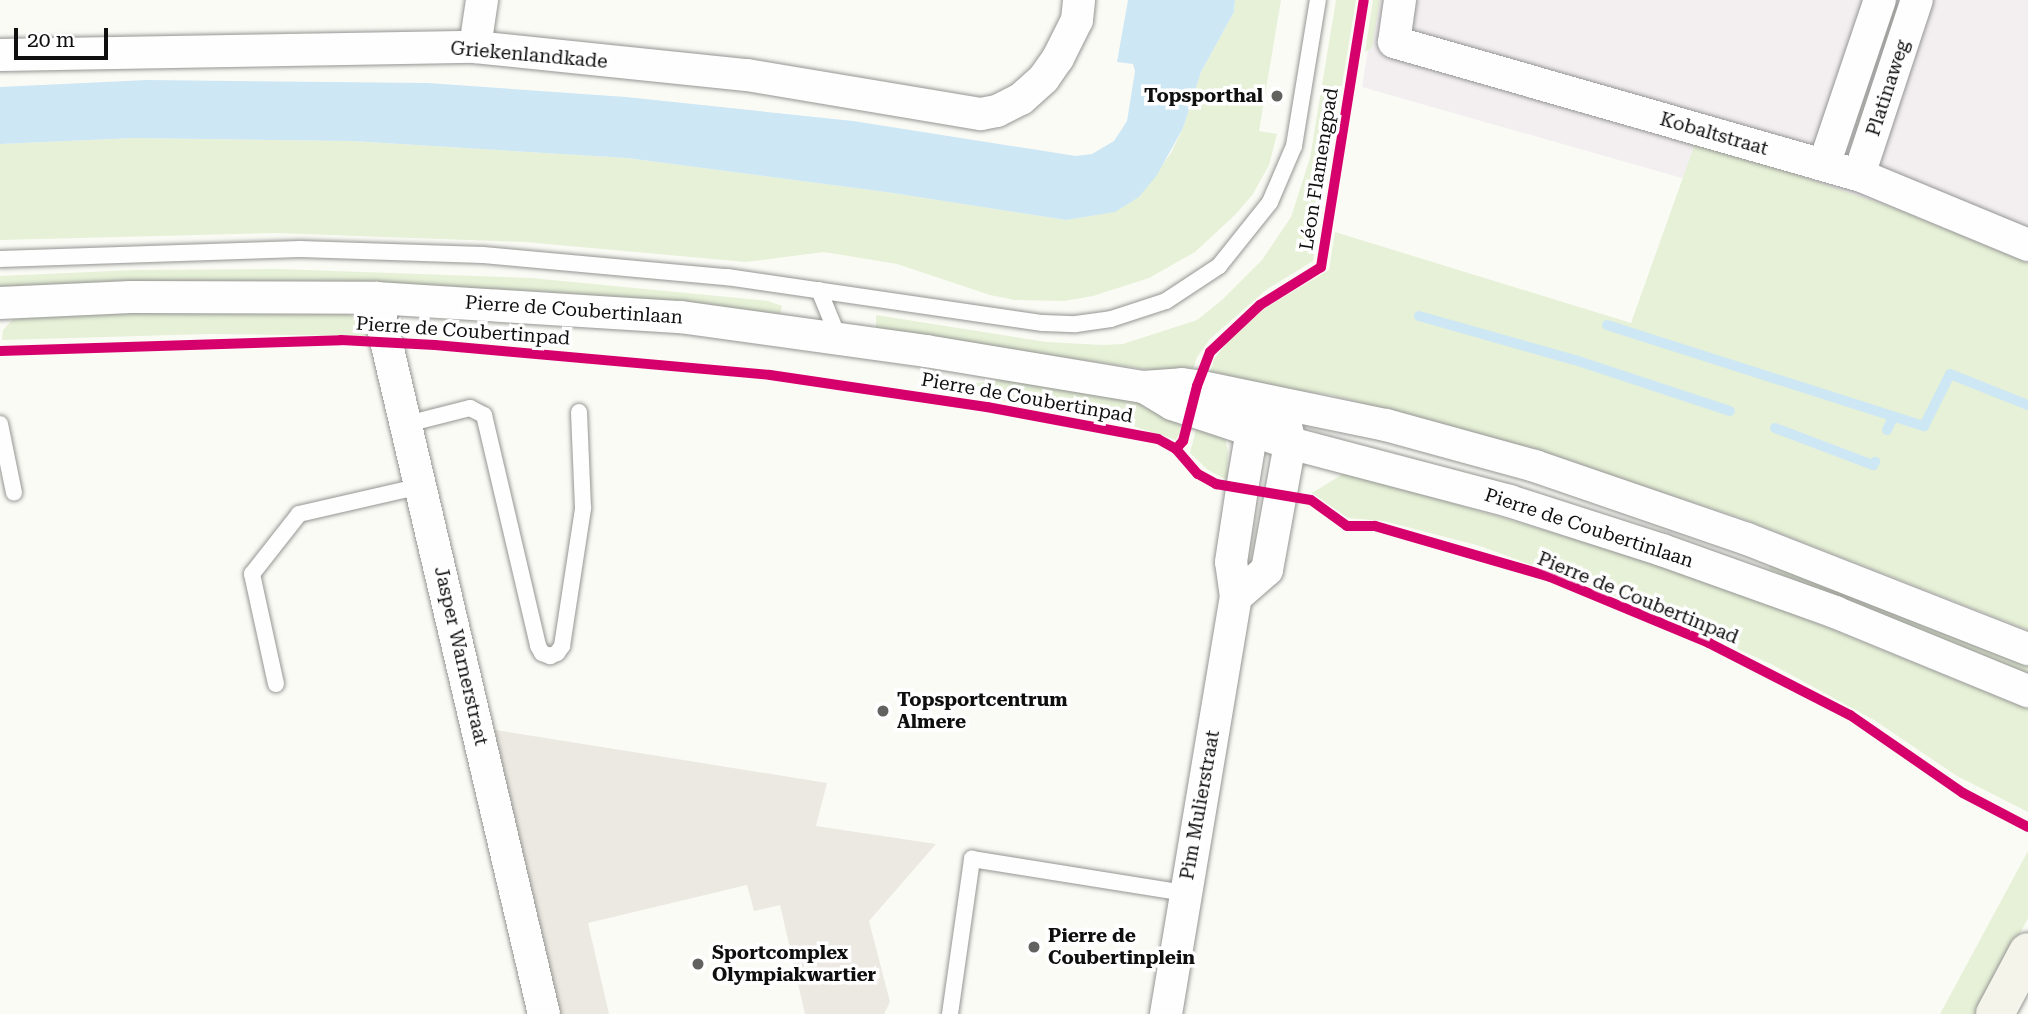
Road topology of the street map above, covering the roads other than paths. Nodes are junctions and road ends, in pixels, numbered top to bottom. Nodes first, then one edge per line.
1 (482, 0) edge
2 (1079, 0) edge
3 (1318, 0) edge
4 (1400, 0) edge
5 (1880, 0) edge
6 (1917, 0) edge
7 (475, 47) junction
8 (0, 55) edge
9 (1824, 165) junction
10 (1859, 175) junction
11 (2028, 245) edge
12 (0, 259) edge
13 (819, 290) junction
14 (376, 298) junction
15 (0, 303) edge
16 (839, 339) junction
17 (1143, 387) junction
18 (1281, 402) junction
19 (579, 412) dead end
20 (0, 424) edge
21 (407, 424) junction
22 (1252, 430) junction
23 (1290, 443) junction
24 (421, 486) junction
25 (14, 493) dead end
26 (1236, 597) junction
27 (2028, 649) edge
28 (276, 684) dead end
29 (2028, 691) edge
30 (1185, 892) junction
31 (2028, 952) edge
32 (954, 1013) edge
33 (544, 1014) edge
34 (1166, 1014) edge
35 (1995, 1014) edge

1 - 7 street
2 - 7 street, Griekenlandkade
3 - 13 lane
4 - 9 street, Kobaltstraat
5 - 9 street, Platinaweg
6 - 10 street, Platinaweg
7 - 8 street, Griekenlandkade
9 - 10 street, Kobaltstraat
10 - 11 street, Kobaltstraat
12 - 13 lane
13 - 16 lane
14 - 15 street, Pierre de Coubertinlaan
14 - 16 street, Pierre de Coubertinlaan
14 - 21 street, Jasper Warnerstraat
16 - 17 street, Pierre de Coubertinlaan
17 - 18 street, Pierre de Coubertinlaan
17 - 22 street, Pierre de Coubertinlaan
18 - 22 street
18 - 23 street
18 - 27 street, Pierre de Coubertinlaan
19 - 21 lane
20 - 25 lane
21 - 24 street, Jasper Warnerstraat
22 - 23 street, Pierre de Coubertinlaan
22 - 26 street, Pim Mulierstraat
23 - 26 street
23 - 29 street, Pierre de Coubertinlaan
24 - 28 lane
24 - 33 street, Jasper Warnerstraat
26 - 30 street, Pim Mulierstraat
30 - 32 lane
30 - 34 street, Pim Mulierstraat
31 - 35 main road

